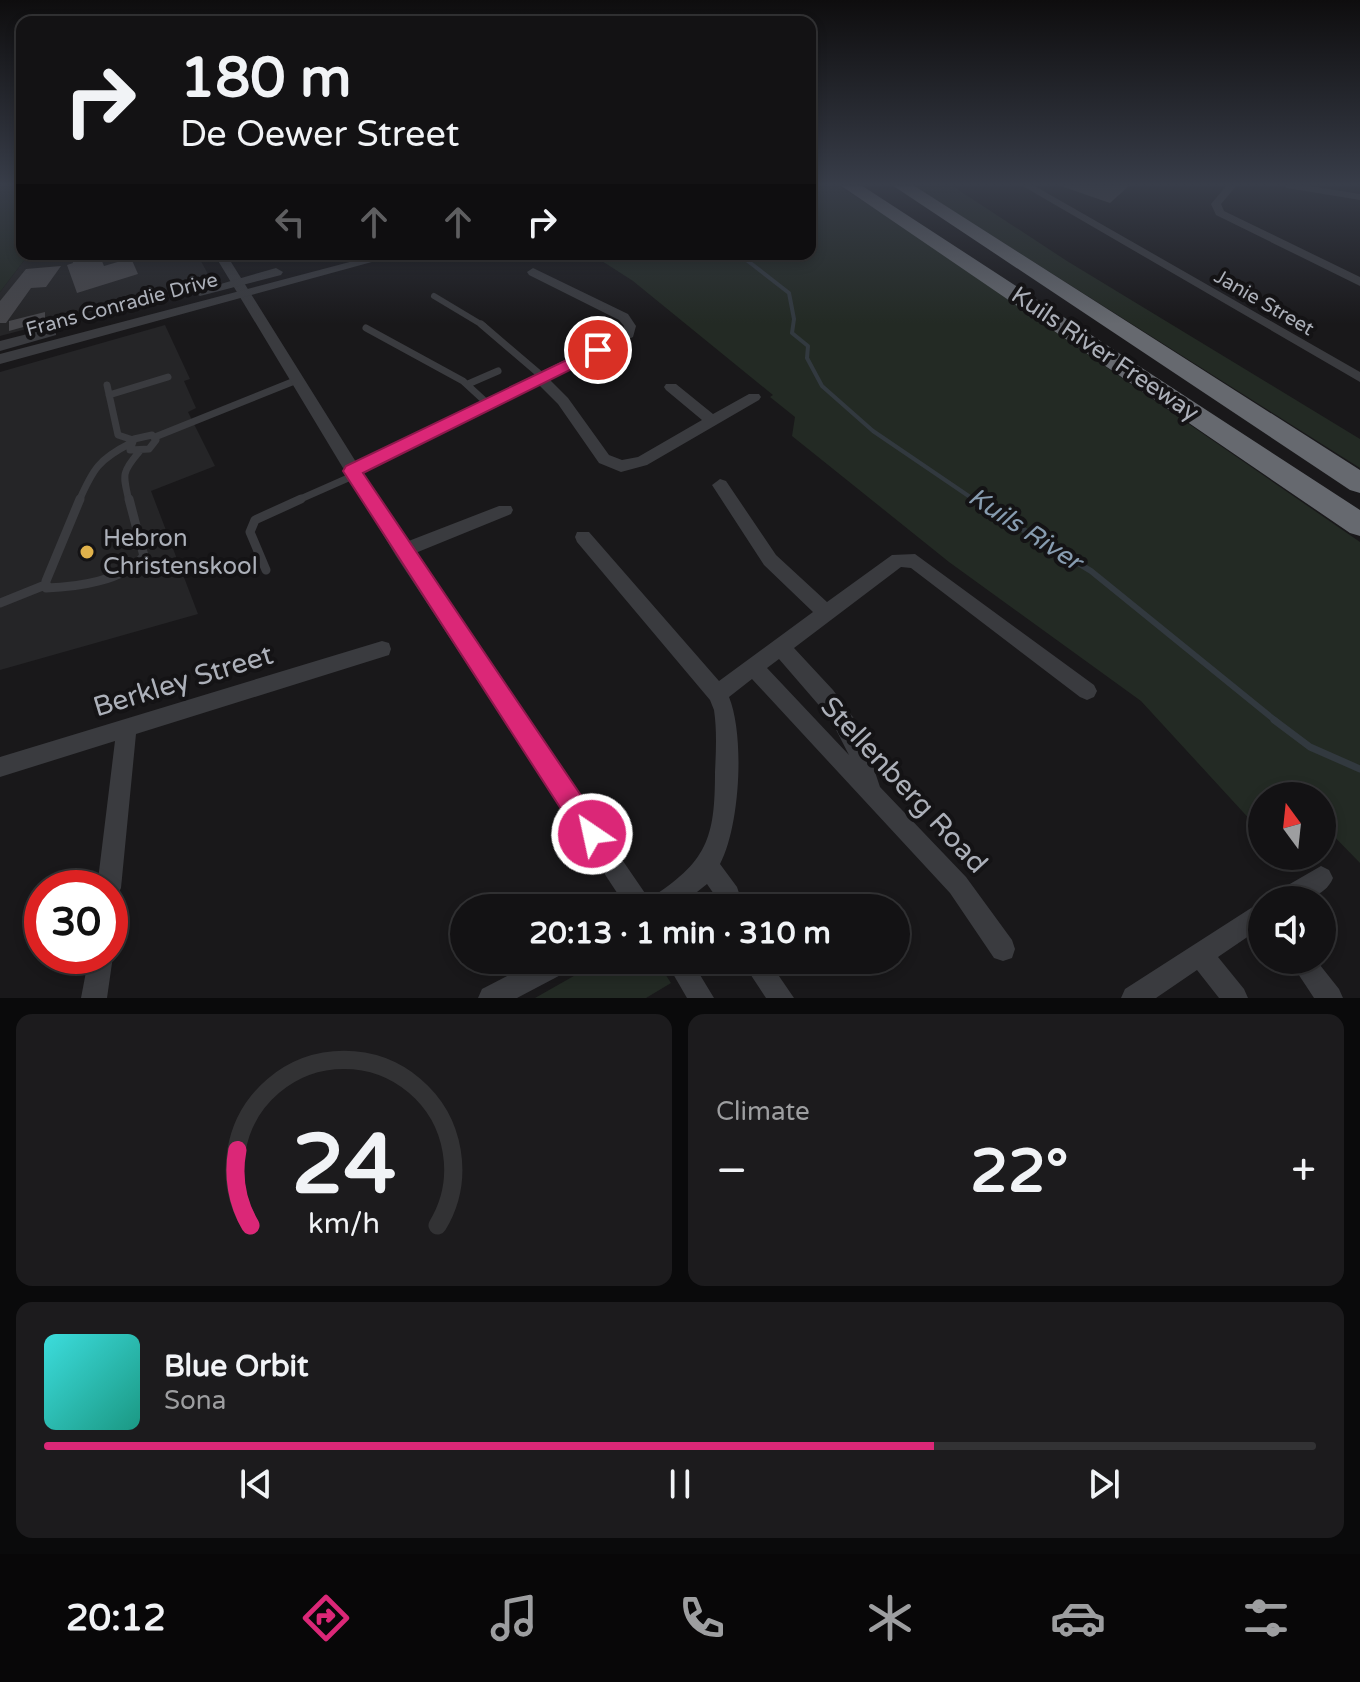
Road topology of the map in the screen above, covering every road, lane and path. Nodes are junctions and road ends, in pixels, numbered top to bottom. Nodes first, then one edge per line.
1 (919, 232) edge
2 (973, 232) edge
3 (1107, 232) edge
4 (1258, 232) edge
5 (224, 260) edge
6 (329, 260) edge
7 (368, 260) edge
8 (533, 272) dead end
9 (1360, 282) edge
10 (241, 288) junction
11 (434, 296) dead end
12 (366, 328) dead end
13 (0, 346) edge
14 (0, 359) edge
15 (498, 371) dead end
16 (168, 377) dead end
17 (542, 377) junction
18 (1360, 378) edge
19 (297, 380) junction
20 (468, 384) junction
21 (107, 385) dead end
22 (671, 387) dead end
23 (109, 395) junction
24 (754, 397) dead end
25 (488, 404) junction
26 (712, 421) junction
27 (155, 437) junction
28 (132, 441) junction
29 (139, 452) junction
30 (353, 473) junction
31 (1360, 483) edge
32 (720, 485) dead end
33 (505, 510) dead end
34 (1360, 525) edge
35 (583, 537) dead end
36 (402, 551) junction
37 (266, 570) dead end
38 (45, 585) junction
39 (0, 603) edge
40 (827, 614) junction
41 (781, 648) junction
42 (382, 649) dead end
43 (754, 668) junction
44 (1087, 691) dead end
45 (717, 694) junction
46 (127, 728) junction
47 (0, 767) edge
48 (870, 791) junction
49 (707, 865) junction
50 (111, 870) edge
51 (1321, 878) dead end
52 (1308, 886) edge
53 (632, 894) edge
54 (673, 894) edge
55 (728, 894) edge
56 (1248, 922) edge
57 (1003, 949) dead end
58 (1200, 954) junction
59 (98, 974) edge
60 (536, 974) edge
61 (686, 974) edge
62 (763, 974) edge
63 (1312, 974) edge
64 (94, 998) edge
65 (491, 998) edge
66 (701, 998) edge
67 (781, 998) edge
68 (1134, 998) edge
69 (1235, 998) edge
70 (1330, 998) edge

1 - 34 highway, Kuils River Freeway
2 - 31 highway, Kuils River Freeway
3 - 18 street, Janie Street
4 - 9 street
5 - 10 street
6 - 10 street, Frans Conradie Drive
7 - 10 street, Frans Conradie Drive
8 - 17 street
10 - 13 street, Frans Conradie Drive
10 - 14 street, Frans Conradie Drive
10 - 19 street
11 - 17 lane
12 - 20 lane
15 - 20 lane
16 - 23 lane
17 - 25 street
17 - 26 street
19 - 27 lane
19 - 30 street
20 - 25 lane
21 - 23 lane
22 - 26 street
23 - 28 lane
24 - 26 street
25 - 30 street
27 - 28 lane
27 - 29 lane
28 - 29 lane
28 - 38 lane
29 - 38 lane
30 - 36 street
30 - 37 lane
32 - 40 street
33 - 36 street
35 - 45 street
36 - 53 street
38 - 39 lane
40 - 41 street
40 - 44 street
41 - 43 street
41 - 48 street
42 - 46 street, Berkley Street
43 - 45 street
43 - 48 street, Stellenberg Road
45 - 49 street
46 - 47 street, Berkley Street
46 - 50 street
48 - 57 street, Stellenberg Road
49 - 54 street
49 - 55 street
51 - 52 street
56 - 58 street
58 - 68 street
58 - 69 street
59 - 64 street
60 - 65 street
61 - 66 street
62 - 67 street
63 - 70 street

